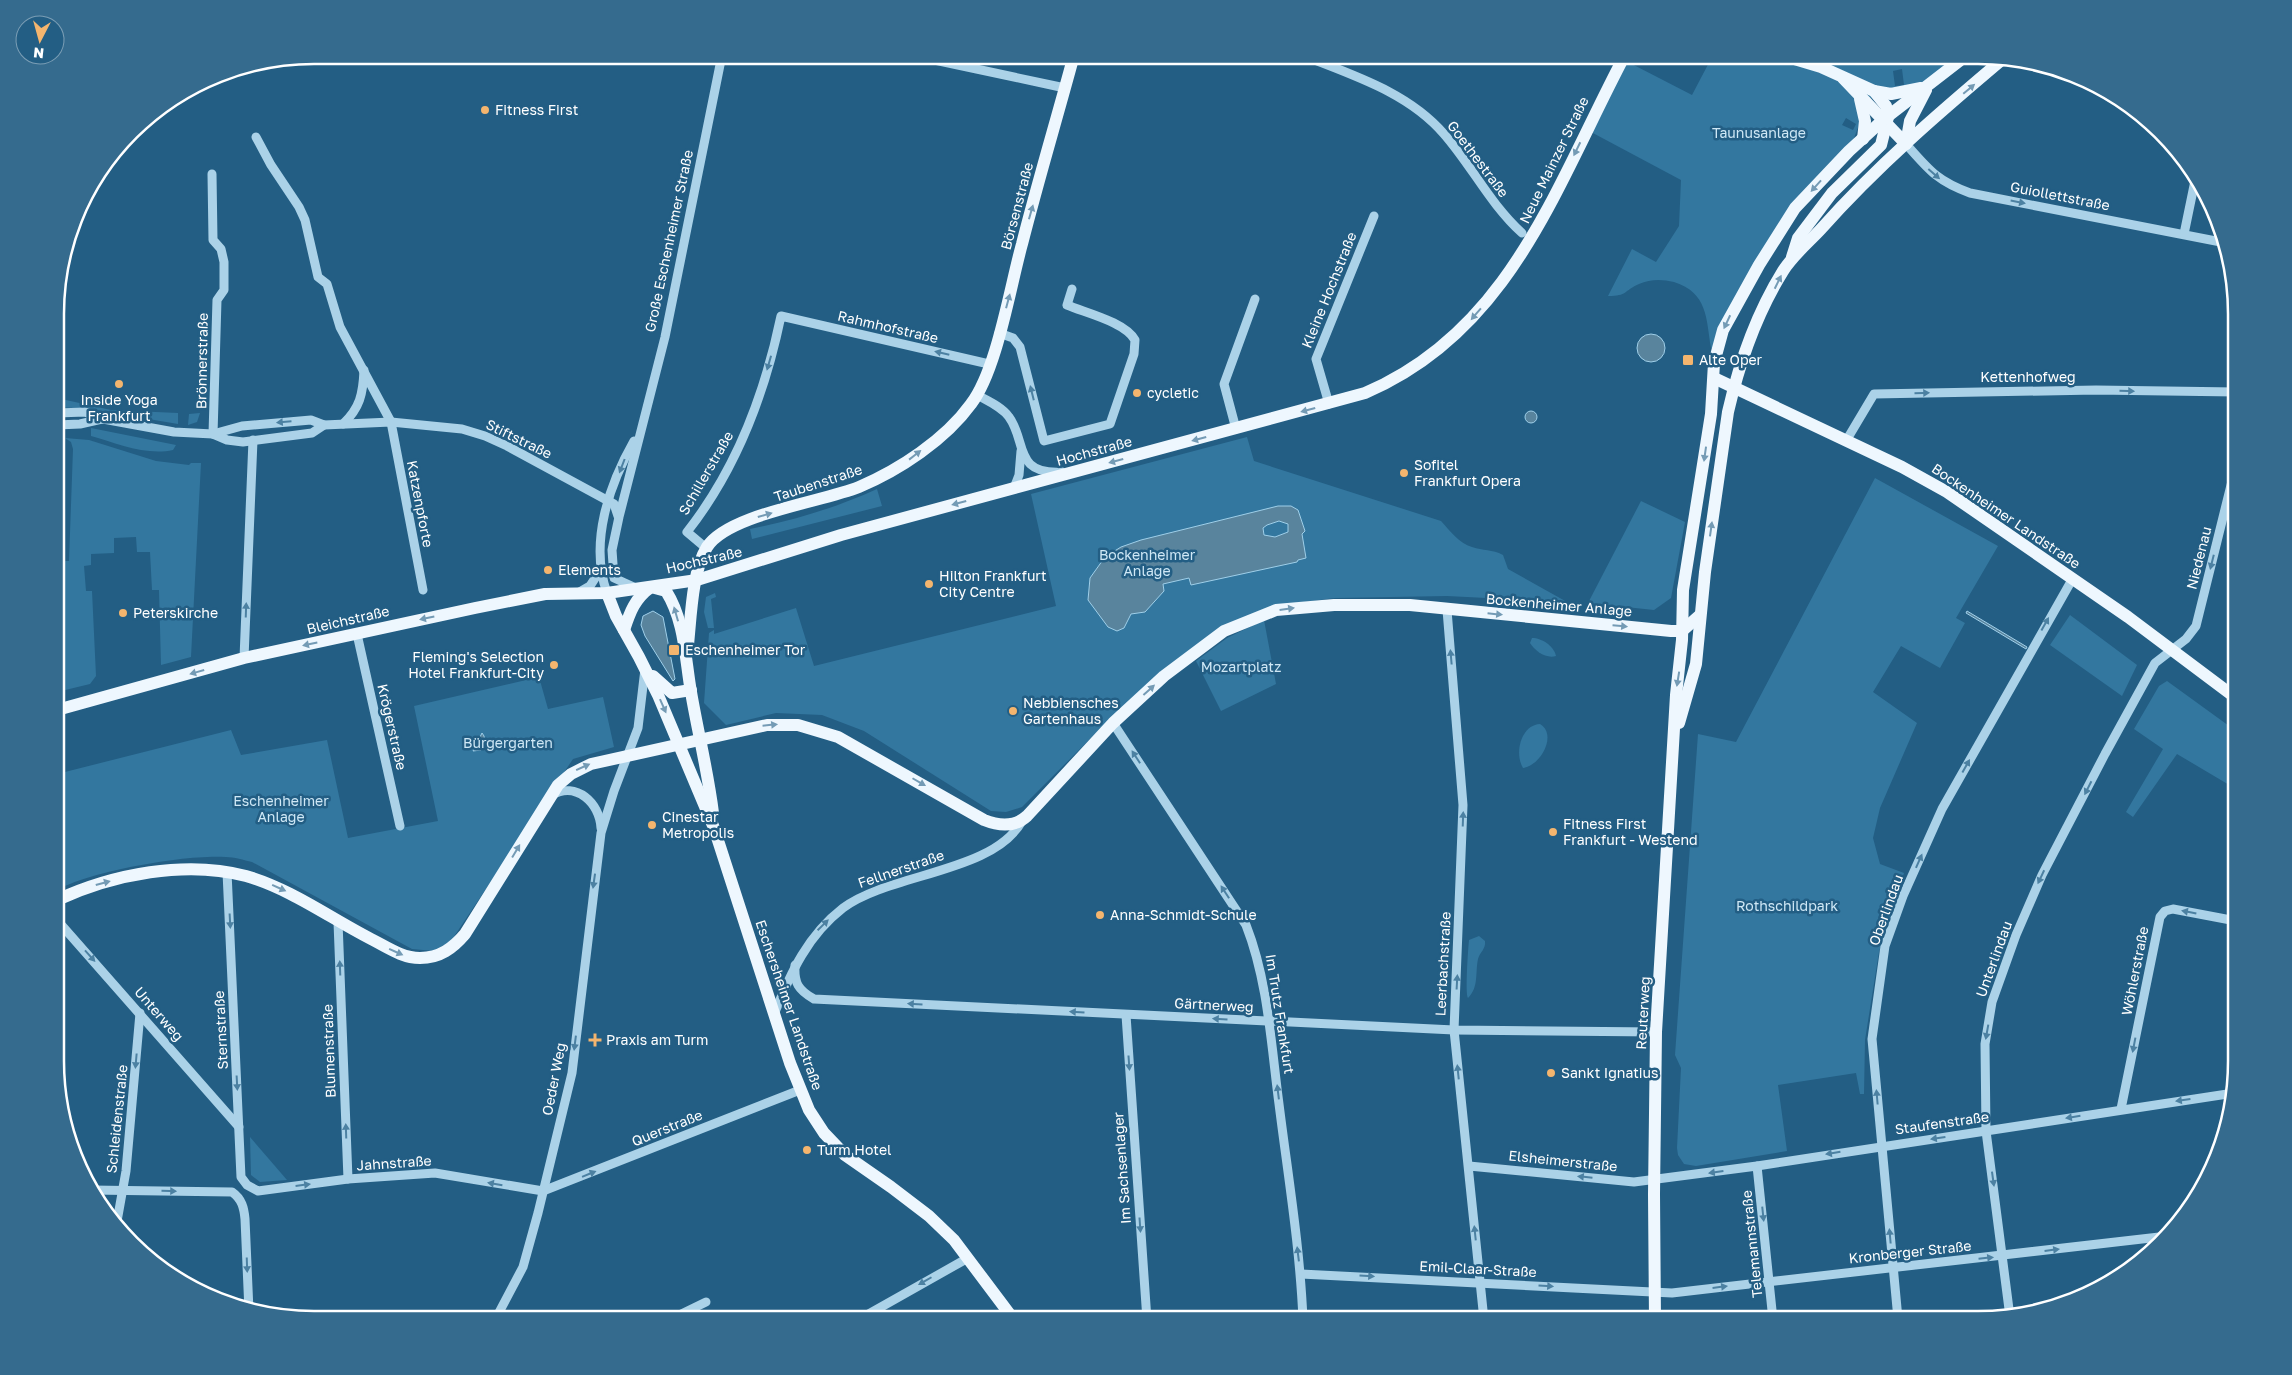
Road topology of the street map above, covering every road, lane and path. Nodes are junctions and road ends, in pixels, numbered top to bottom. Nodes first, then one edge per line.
1 (720, 64) edge
2 (953, 64) edge
3 (1072, 64) edge
4 (1324, 64) edge
5 (1620, 64) edge
6 (1809, 64) edge
7 (1956, 64) edge
8 (1997, 64) edge
9 (1840, 74) junction
10 (1929, 85) junction
11 (1065, 88) junction
12 (1874, 91) junction
13 (1859, 97) junction
14 (1887, 121) junction
15 (1908, 128) junction
16 (1923, 128) junction
17 (256, 137) dead end
18 (1863, 139) junction
19 (1906, 144) junction
20 (212, 174) dead end
21 (2194, 186) edge
22 (1374, 216) dead end
23 (1522, 233) dead end
24 (2184, 234) junction
25 (2218, 241) edge
26 (1790, 262) junction
27 (1507, 276) joint
28 (1072, 289) dead end
29 (1256, 299) dead end
30 (781, 316) joint
31 (999, 333) junction
32 (989, 364) junction
33 (364, 368) junction
34 (1714, 378) junction
35 (1734, 387) junction
36 (2228, 392) edge
37 (977, 395) junction
38 (1329, 404) junction
39 (64, 413) edge
40 (103, 419) junction
41 (391, 422) junction
42 (343, 424) junction
43 (64, 425) edge
44 (324, 425) junction
45 (1236, 429) junction
46 (639, 432) junction
47 (213, 434) junction
48 (253, 440) junction
49 (1846, 440) junction
50 (1021, 451) junction
51 (1073, 472) junction
52 (1014, 488) junction
53 (2228, 497) edge
54 (608, 501) junction
55 (618, 517) junction
56 (706, 548) junction
57 (602, 566) junction
58 (2072, 578) junction
59 (697, 580) junction
60 (645, 588) junction
61 (423, 590) dead end
62 (607, 593) junction
63 (578, 594) junction
64 (1446, 610) junction
65 (1699, 616) junction
66 (624, 630) junction
67 (1682, 631) junction
68 (357, 634) junction
69 (2173, 649) junction
70 (687, 654) junction
71 (244, 658) junction
72 (645, 669) junction
73 (691, 690) junction
74 (2228, 692) edge
75 (64, 708) edge
76 (1113, 722) junction
77 (1674, 738) junction
78 (700, 739) junction
79 (679, 744) junction
80 (628, 755) junction
81 (549, 797) junction
82 (1022, 821) junction
83 (400, 826) dead end
84 (714, 828) junction
85 (601, 833) junction
86 (227, 872) junction
87 (64, 897) edge
88 (2228, 919) edge
89 (338, 922) junction
90 (64, 928) edge
91 (795, 965) junction
92 (775, 1012) junction
93 (140, 1013) junction
94 (1126, 1014) junction
95 (1268, 1021) junction
96 (1454, 1030) junction
97 (1656, 1032) junction
98 (800, 1090) junction
99 (2225, 1097) edge
100 (2121, 1109) junction
101 (239, 1127) junction
102 (1986, 1131) junction
103 (1881, 1146) junction
104 (1469, 1166) junction
105 (1757, 1166) junction
106 (348, 1179) junction
107 (1654, 1179) junction
108 (247, 1185) joint
109 (100, 1190) edge
110 (122, 1191) junction
111 (544, 1191) junction
112 (118, 1217) edge
113 (2155, 1238) edge
114 (2003, 1256) junction
115 (968, 1258) junction
116 (1893, 1267) junction
117 (1301, 1274) junction
118 (1770, 1281) junction
119 (1480, 1282) junction
120 (1654, 1293) junction
121 (706, 1302) dead end
122 (248, 1303) edge
123 (2009, 1309) edge
124 (500, 1311) edge
125 (688, 1311) edge
126 (874, 1311) edge
127 (1007, 1311) edge
128 (1146, 1311) edge
129 (1303, 1311) edge
130 (1483, 1311) edge
131 (1655, 1311) edge
132 (1772, 1311) edge
133 (1897, 1311) edge

1 - 46 street, Große Eschenheimer Straße
2 - 11 street
3 - 11 main road, Börsenstraße
4 - 23 street, Goethestraße
5 -> 27 main road, Neue Mainzer Straße
6 - 9 main road
7 - 10 main road
16 -> 8 main road
9 - 12 main road
9 - 13 main road
10 - 12 main road
10 - 14 main road
10 - 15 main road
31 -> 11 main road, Börsenstraße
12 - 14 main road
13 - 14 main road
13 - 18 main road
14 - 15 main road
14 - 18 main road
14 - 19 main road
14 - 26 main road
15 - 16 main road
15 - 19 main road
16 - 19 main road
17 - 33 street
18 -> 34 main road
19 -> 24 street, Guiollettstraße
19 - 26 main road
20 - 47 street, Brönnerstraße
21 - 24 street
22 - 38 street, Kleine Hochstraße
24 - 25 street, Guiollettstraße
35 -> 26 main road
27 -> 38 main road, Hochstraße
28 -> 31 street
29 - 45 street
32 -> 30 street, Rahmhofstraße
30 -> 56 street, Schillerstraße
31 - 32 main road, Börsenstraße
32 - 37 main road, Taubenstraße
33 - 41 street
33 - 42 street
34 - 35 main road, Bockenheimer Landstraße
34 -> 67 main road
35 - 49 main road, Bockenheimer Landstraße
65 -> 35 main road
49 -> 36 street, Kettenhofweg
37 - 50 street
56 -> 37 main road, Taubenstraße
38 -> 45 main road, Hochstraße
39 - 40 street
40 - 43 street
40 - 47 street
41 - 42 street, Stiftstraße
41 - 54 street, Stiftstraße
41 - 61 street, Katzenpforte
42 - 44 street, Stiftstraße
44 -> 47 street
44 - 48 street
45 -> 51 main road, Hochstraße
46 -> 54 street, Große Eschenheimer Straße
46 - 55 street, Große Eschenheimer Straße
47 - 48 street
71 -> 48 street
49 - 58 main road, Bockenheimer Landstraße
50 - 51 street
50 - 52 street
51 - 52 main road, Hochstraße
52 -> 59 main road, Hochstraße
53 -> 69 street, Niedenau
54 - 55 street
54 - 57 street, Große Eschenheimer Straße
55 - 60 street, Große Eschenheimer Straße
56 - 59 main road, Taubenstraße
57 - 62 street, Große Eschenheimer Straße
57 - 63 street
58 - 69 main road, Bockenheimer Landstraße
103 -> 58 street, Oberlindau
59 - 60 main road, Hochstraße
59 - 70 main road
60 - 62 main road, Bleichstraße
60 - 66 main road
70 -> 60 main road
62 - 63 main road, Bleichstraße
62 - 66 main road, Große Eschenheimer Straße
63 -> 68 main road, Bleichstraße
64 -> 67 main road, Bockenheimer Anlage
76 -> 64 main road, Bockenheimer Anlage
96 -> 64 street, Leerbachstraße
65 - 67 main road
65 - 77 main road, Reuterweg
66 - 72 main road
67 -> 77 main road, Reuterweg
68 -> 71 main road, Bleichstraße
68 - 83 street, Krögerstraße
69 - 74 main road, Bockenheimer Landstraße
69 -> 102 street, Unterlindau
70 - 73 main road
71 -> 75 main road, Bleichstraße
72 - 73 main road
72 -> 79 main road
72 - 80 street
73 - 78 main road
76 - 82 main road, Bockenheimer Anlage
95 -> 76 street, Im Trutz Frankfurt
77 - 97 main road, Reuterweg
78 - 79 main road
78 -> 82 main road
78 - 84 main road, Eschersheimer Landstraße
79 - 80 main road
79 - 84 main road, Eschersheimer Landstraße
81 -> 80 main road
80 - 85 street, Oeder Weg
81 - 85 street, Oeder Weg
89 -> 81 main road
91 -> 82 street, Fellnerstraße
84 - 92 main road, Eschersheimer Landstraße
85 -> 111 street, Oeder Weg
87 -> 86 main road
86 -> 89 main road
86 -> 101 street, Sternstraße
88 -> 100 street, Wöhlerstraße
106 -> 89 street, Blumenstraße
90 -> 93 street, Unterweg
91 - 92 street, Fellnerstraße
94 -> 91 street, Gärtnerweg
92 - 98 main road, Eschersheimer Landstraße
93 - 101 street, Unterweg
93 -> 110 street, Schleidenstraße
95 -> 94 street, Gärtnerweg
94 -> 128 street, Im Sachsenlager
95 - 96 street, Gärtnerweg
117 -> 95 street, Im Trutz Frankfurt
96 - 97 street, Gärtnerweg
104 -> 96 street, Leerbachstraße
97 - 107 main road, Reuterweg
111 -> 98 street, Querstraße
98 - 115 main road, Eschersheimer Landstraße
99 -> 100 street, Staufenstraße
100 -> 102 street, Staufenstraße
101 - 108 street, Sternstraße
102 -> 103 street, Staufenstraße
102 -> 114 street, Unterlindau
103 -> 105 street, Staufenstraße
116 -> 103 street, Oberlindau
107 -> 104 street, Elsheimerstraße
119 -> 104 street, Leerbachstraße
105 -> 107 street, Staufenstraße
105 -> 118 street, Telemannstraße
108 -> 106 street, Jahnstraße
111 -> 106 street, Jahnstraße
107 - 120 main road, Reuterweg
109 - 110 street
110 - 112 street, Schleidenstraße
110 -> 122 street
111 - 124 street, Oeder Weg
114 -> 113 street, Kronberger Straße
116 -> 114 street, Kronberger Straße
114 - 123 street, Unterlindau
115 -> 126 street
115 - 127 main road, Eschersheimer Landstraße
116 - 118 street, Kronberger Straße
116 - 133 street, Oberlindau
117 -> 119 street, Emil-Claar-Straße
117 - 129 street, Im Trutz Frankfurt
120 -> 118 street, Kronberger Straße
118 - 132 street, Telemannstraße
119 -> 120 street, Emil-Claar-Straße
119 - 130 street, Leerbachstraße
120 - 131 main road, Reuterweg
121 - 125 street

